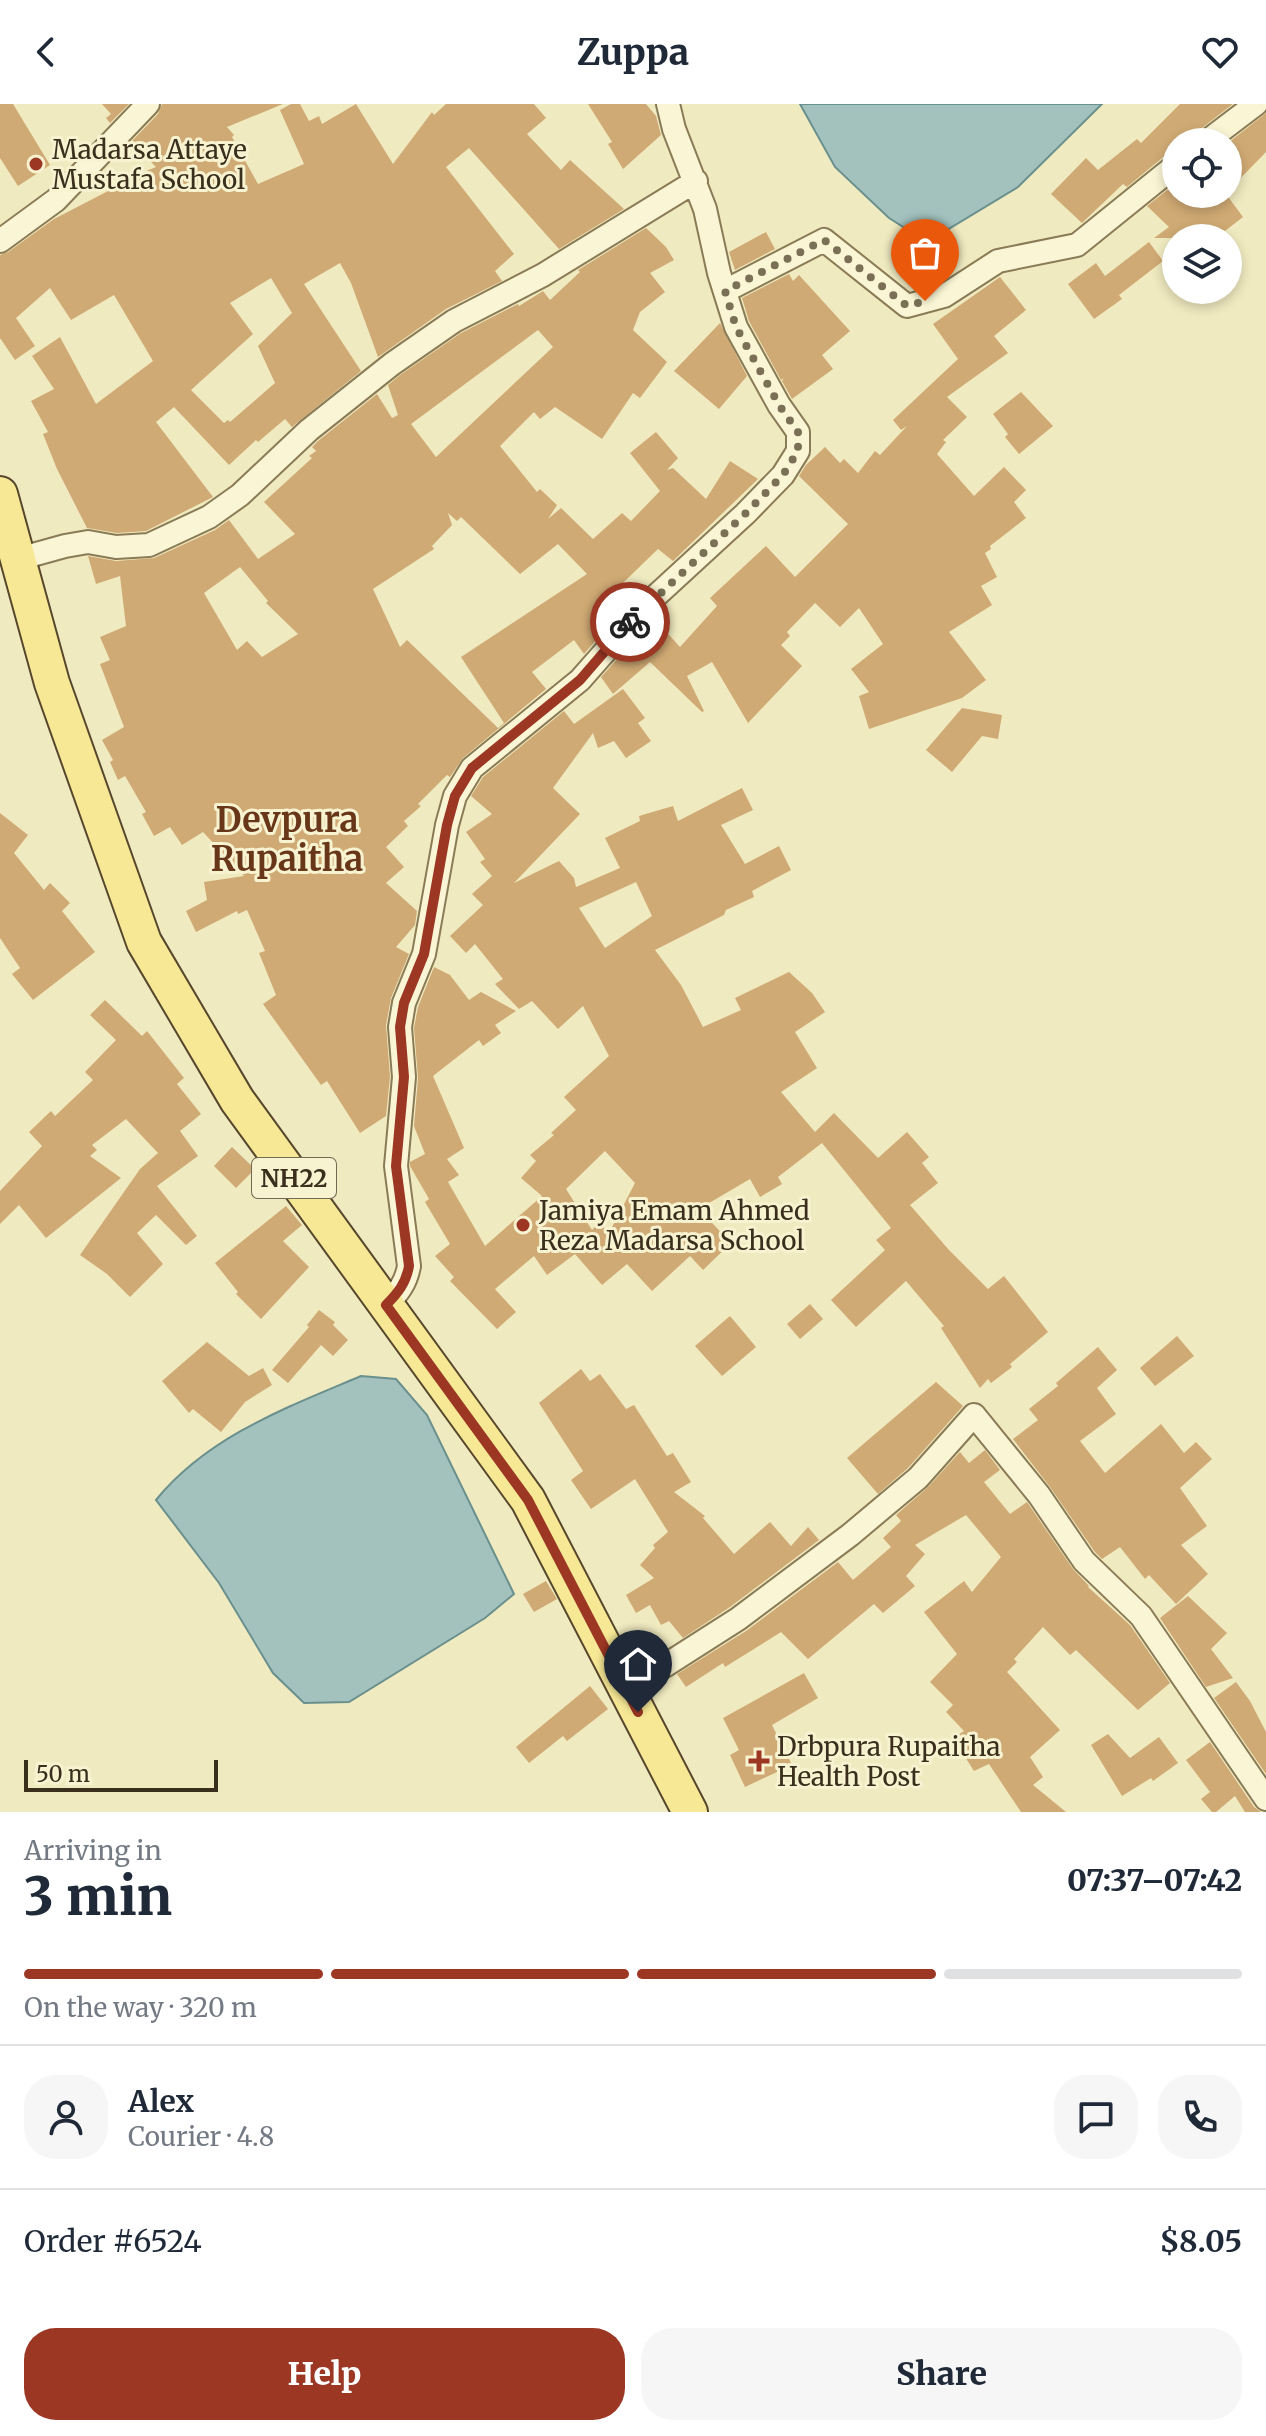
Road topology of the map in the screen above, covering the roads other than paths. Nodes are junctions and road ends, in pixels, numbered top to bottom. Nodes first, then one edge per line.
1 (148, 104) edge
2 (668, 104) edge
3 (1256, 104) edge
4 (1224, 128) edge
5 (1162, 176) edge
6 (696, 181) junction
7 (0, 241) edge
8 (725, 291) junction
9 (0, 494) edge
10 (18, 559) junction
11 (386, 1305) junction
12 (625, 1687) junction
13 (1266, 1799) edge
14 (690, 1812) edge

1 - 7 street
2 - 6 street
3 - 4 street
5 - 8 street
6 - 8 street
6 - 10 street
8 - 11 street
9 - 10 main road, NH22
10 - 11 main road, NH22
11 - 12 main road, NH22
12 - 13 street
12 - 14 main road, NH22

